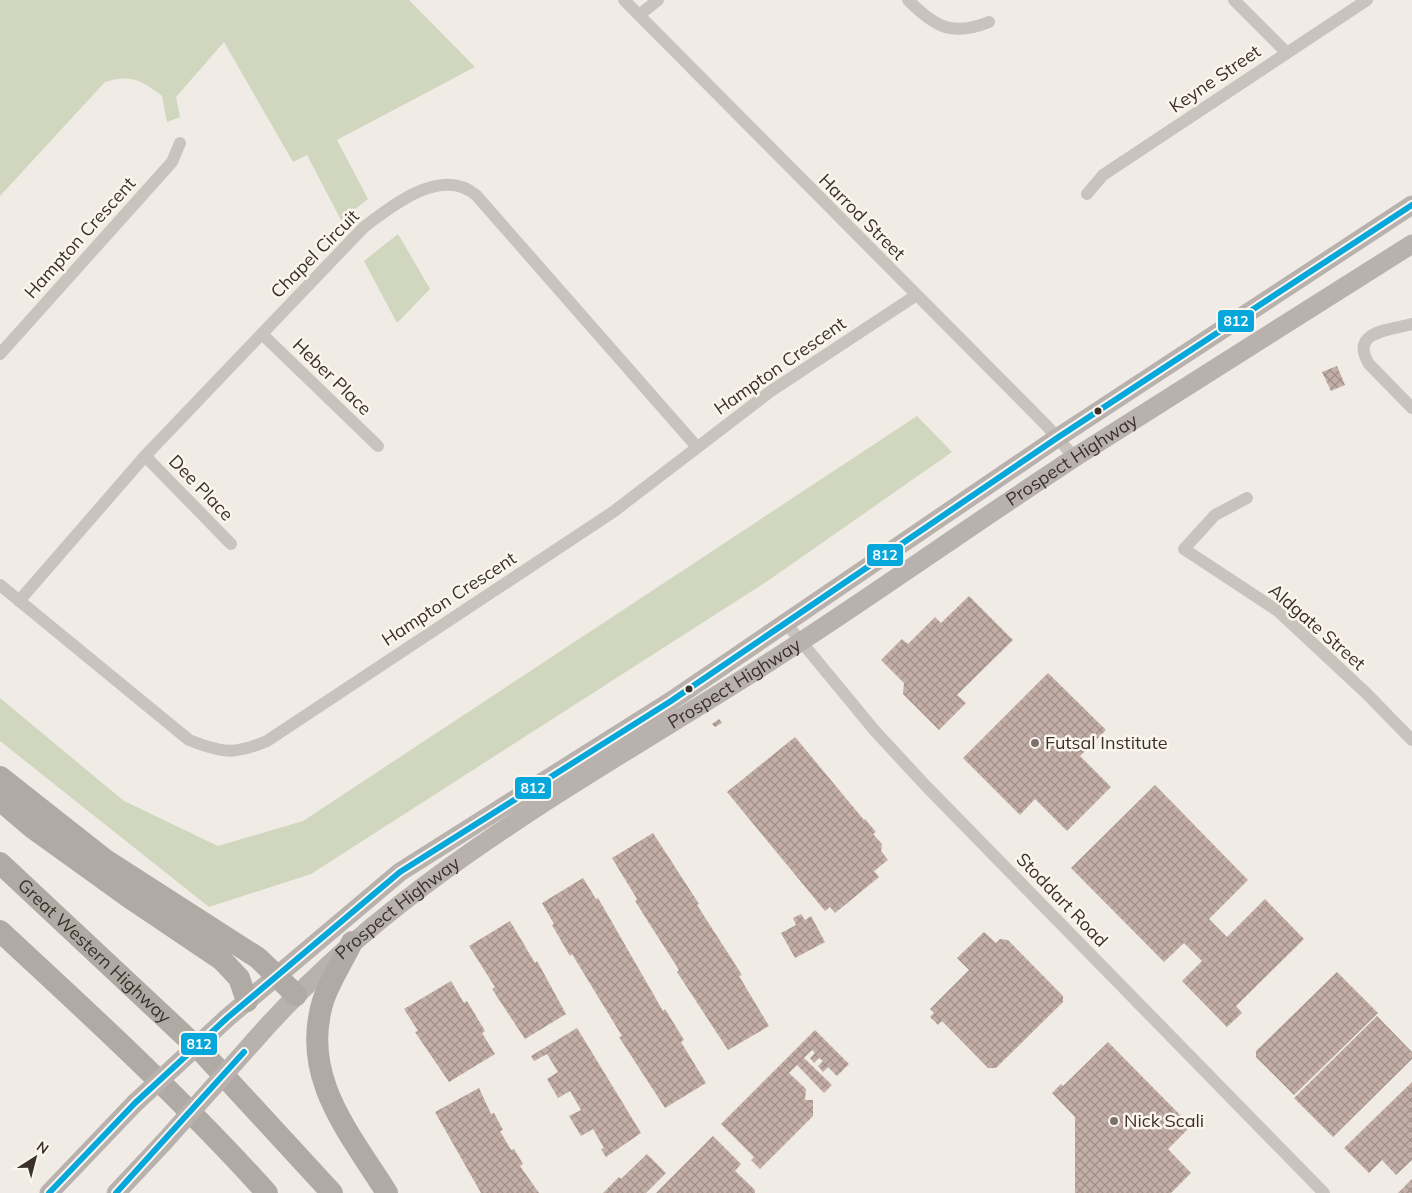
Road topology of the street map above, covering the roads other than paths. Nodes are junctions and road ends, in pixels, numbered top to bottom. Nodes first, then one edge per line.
1 (624, 0) edge
2 (658, 0) edge
3 (908, 0) edge
4 (1234, 0) edge
5 (1367, 0) edge
6 (639, 15) junction
7 (989, 22) dead end
8 (1286, 52) junction
9 (180, 143) dead end
10 (1087, 194) dead end
11 (1412, 205) edge
12 (1412, 244) edge
13 (915, 296) junction
14 (1412, 324) edge
15 (262, 334) junction
16 (0, 354) edge
17 (1412, 408) edge
18 (1057, 438) junction
19 (378, 446) dead end
20 (697, 447) junction
21 (145, 456) junction
22 (1075, 458) junction
23 (1247, 498) dead end
24 (231, 544) dead end
25 (0, 585) edge
26 (19, 601) junction
27 (785, 622) junction
28 (800, 642) junction
29 (1412, 740) edge
30 (0, 777) edge
31 (0, 800) edge
32 (0, 863) edge
33 (0, 931) edge
34 (352, 942) junction
35 (277, 975) junction
36 (296, 995) junction
37 (247, 1001) junction
38 (49, 1193) edge
39 (116, 1193) edge
40 (267, 1193) edge
41 (332, 1193) edge
42 (387, 1193) edge
43 (1324, 1193) edge

1 - 6 street, Harrod Street
2 - 6 street
3 - 7 street
4 - 8 street
5 - 8 street, Keyne Street
6 - 13 street, Harrod Street
8 - 10 street, Keyne Street
9 - 16 street, Hampton Crescent
11 - 18 main road, Prospect Highway
12 - 22 main road, Prospect Highway
13 - 18 street, Harrod Street
13 - 20 street, Hampton Crescent
14 - 17 street
15 - 19 street, Heber Place
15 - 20 street, Chapel Circuit
15 - 21 street, Chapel Circuit
18 - 22 street, Harrod Street
18 - 27 main road, Prospect Highway
20 - 26 street, Hampton Crescent
21 - 24 street, Dee Place
21 - 26 street, Chapel Circuit
22 - 28 main road, Prospect Highway
23 - 29 street, Aldgate Street
25 - 26 street, Hampton Crescent
27 - 28 street, Stoddart Road
27 - 35 main road, Prospect Highway
28 - 34 main road, Prospect Highway
28 - 43 street, Stoddart Road
30 - 35 highway
31 - 37 highway
32 - 41 highway, Great Western Highway
33 - 40 highway
34 - 36 main road, Prospect Highway
34 - 42 highway
35 - 36 highway
35 - 37 main road, Prospect Highway
36 - 39 main road, Prospect Highway, bridge
37 - 38 main road, Prospect Highway, bridge

